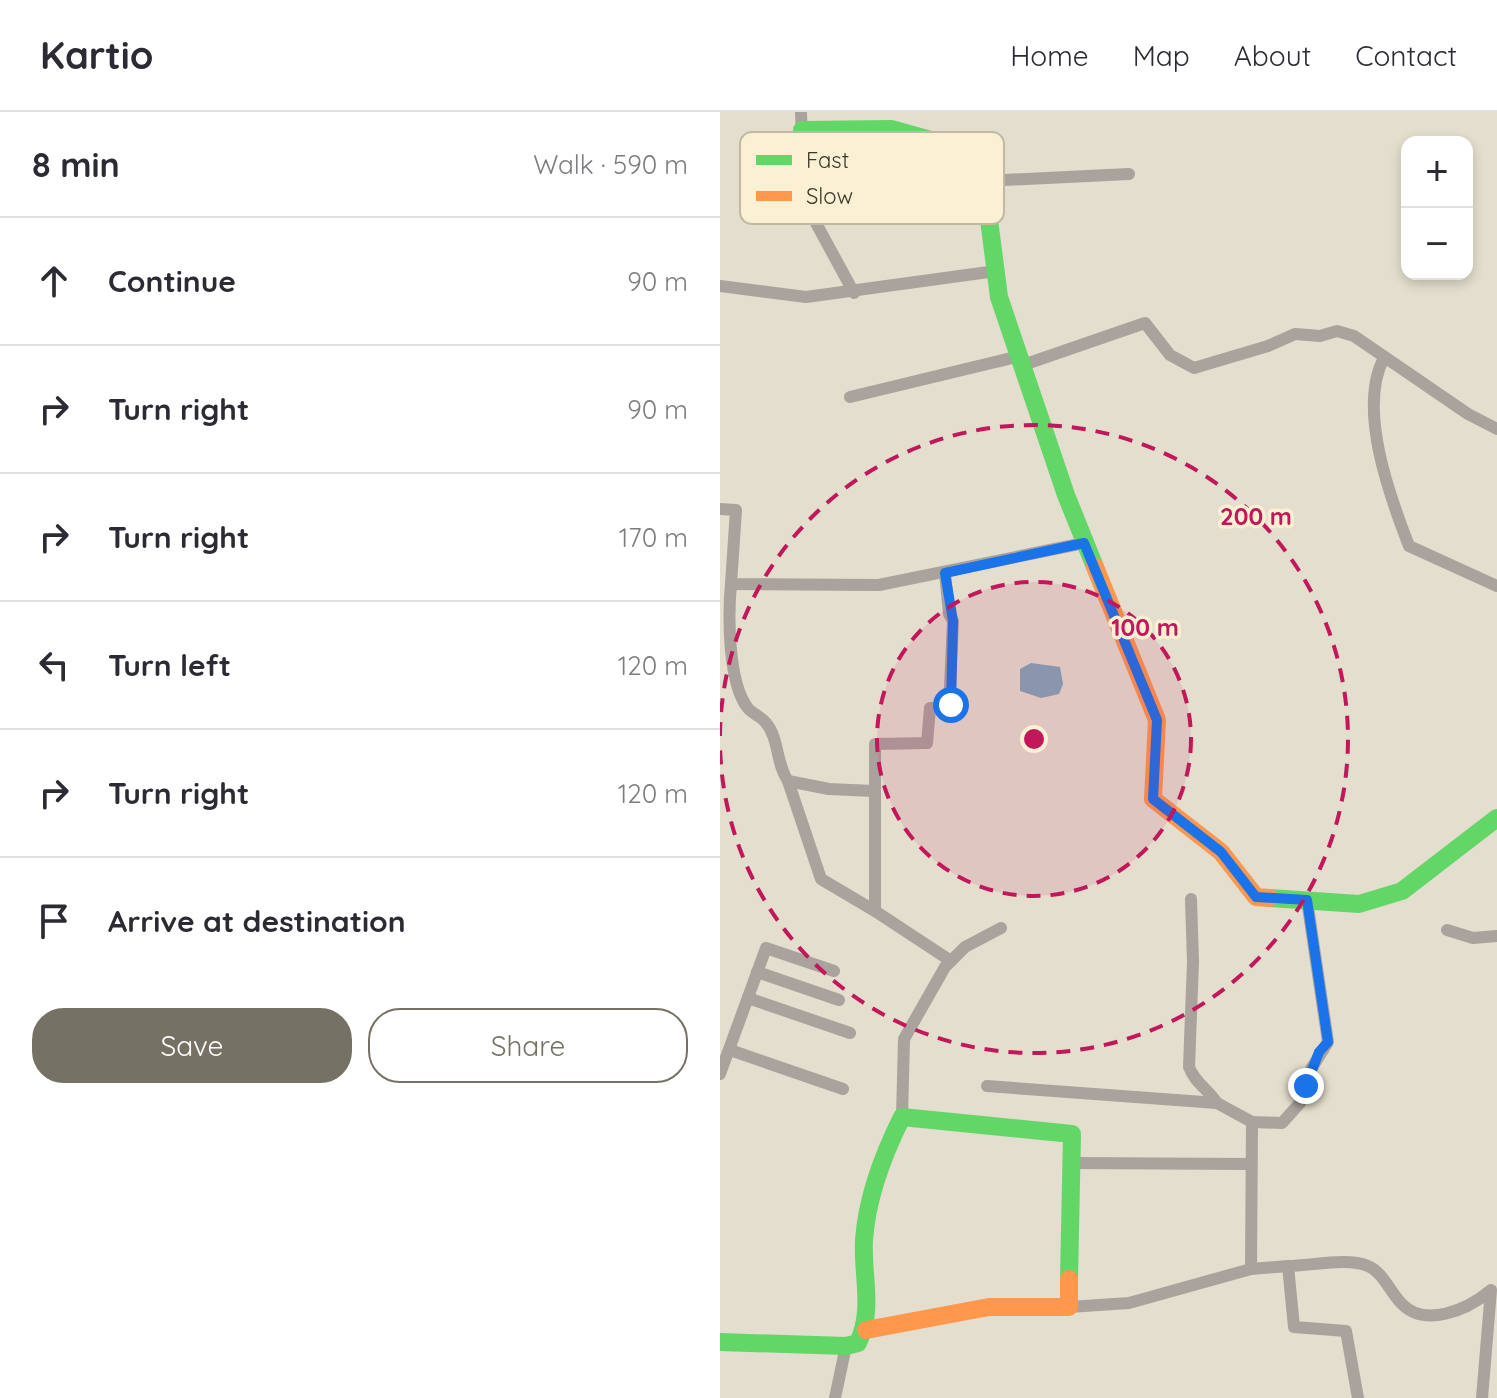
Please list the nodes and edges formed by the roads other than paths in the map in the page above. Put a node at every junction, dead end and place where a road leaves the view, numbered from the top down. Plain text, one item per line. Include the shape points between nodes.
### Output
1 (802, 121) edge
2 (902, 132) edge
3 (1129, 174) dead end
4 (1004, 180) edge
5 (816, 224) edge
6 (990, 224) edge
7 (996, 271) junction
8 (720, 286) edge
9 (854, 293) junction
10 (1384, 358) junction
11 (1021, 360) junction
12 (850, 397) dead end
13 (1497, 429) edge
14 (720, 509) edge
15 (1084, 543) junction
16 (945, 573) junction
17 (731, 584) junction
18 (1497, 586) edge
19 (788, 781) junction
20 (873, 791) junction
21 (1497, 818) edge
22 (1191, 899) dead end
23 (1307, 900) junction
24 (875, 911) junction
25 (1001, 928) dead end
26 (1447, 930) dead end
27 (1497, 936) edge
28 (951, 961) junction
29 (834, 971) dead end
30 (757, 972) junction
31 (748, 998) junction
32 (839, 1000) dead end
33 (850, 1033) dead end
34 (730, 1050) junction
35 (720, 1074) edge
36 (987, 1086) dead end
37 (843, 1089) dead end
38 (1217, 1103) junction
39 (902, 1117) junction
40 (1252, 1122) junction
41 (1070, 1163) junction
42 (1250, 1164) junction
43 (1288, 1266) junction
44 (1251, 1269) junction
45 (1494, 1290) edge
46 (1069, 1307) junction
47 (866, 1330) junction
48 (720, 1342) edge
49 (846, 1346) junction
50 (835, 1398) edge
51 (1358, 1398) edge
52 (1482, 1398) edge

1 - 2 street
3 - 4 street
5 - 9 street
6 - 7 street
7 - 9 street
7 - 11 street via 999,297
8 - 9 street via 806,297
10 - 11 street via 1354,336 1331,330 1320,336 1295,334 1194,368 1170,355 1145,323
10 - 13 street
10 - 18 street via 1376,372 1376,437 1384,479 1409,546
11 - 12 street
11 - 15 street
14 - 17 street via 736,510
15 - 16 street
15 - 23 street via 1157,720 1153,799 1221,852 1256,897
16 - 17 street via 879,585
16 - 20 street via 953,621 951,705 930,708 927,743 876,742
17 - 19 street via 728,613 738,691 748,710 767,723
19 - 20 street
19 - 24 street via 821,879
20 - 24 street
21 - 23 street via 1402,891 1359,904
22 - 38 street via 1189,1067 1194,1080
23 - 40 street via 1328,1042 1311,1069 1300,1103 1282,1123
24 - 28 street
25 - 28 street
26 - 27 street via 1473,938
28 - 39 street via 904,1039
29 - 30 street via 768,948
30 - 31 street
30 - 32 street
31 - 33 street
31 - 34 street
34 - 35 street
34 - 37 street
36 - 38 street
38 - 40 street
39 - 41 street via 1072,1134
39 - 47 street via 870,1191 864,1243
40 - 42 street
41 - 42 street
41 - 46 street
42 - 44 street
43 - 44 street
43 - 45 street via 1372,1267 1402,1305 1434,1315 1450,1315
43 - 51 street via 1294,1327 1346,1331
44 - 46 street via 1129,1303
45 - 52 street
46 - 47 street via 989,1307
47 - 49 street via 858,1343
48 - 49 street
49 - 50 street

